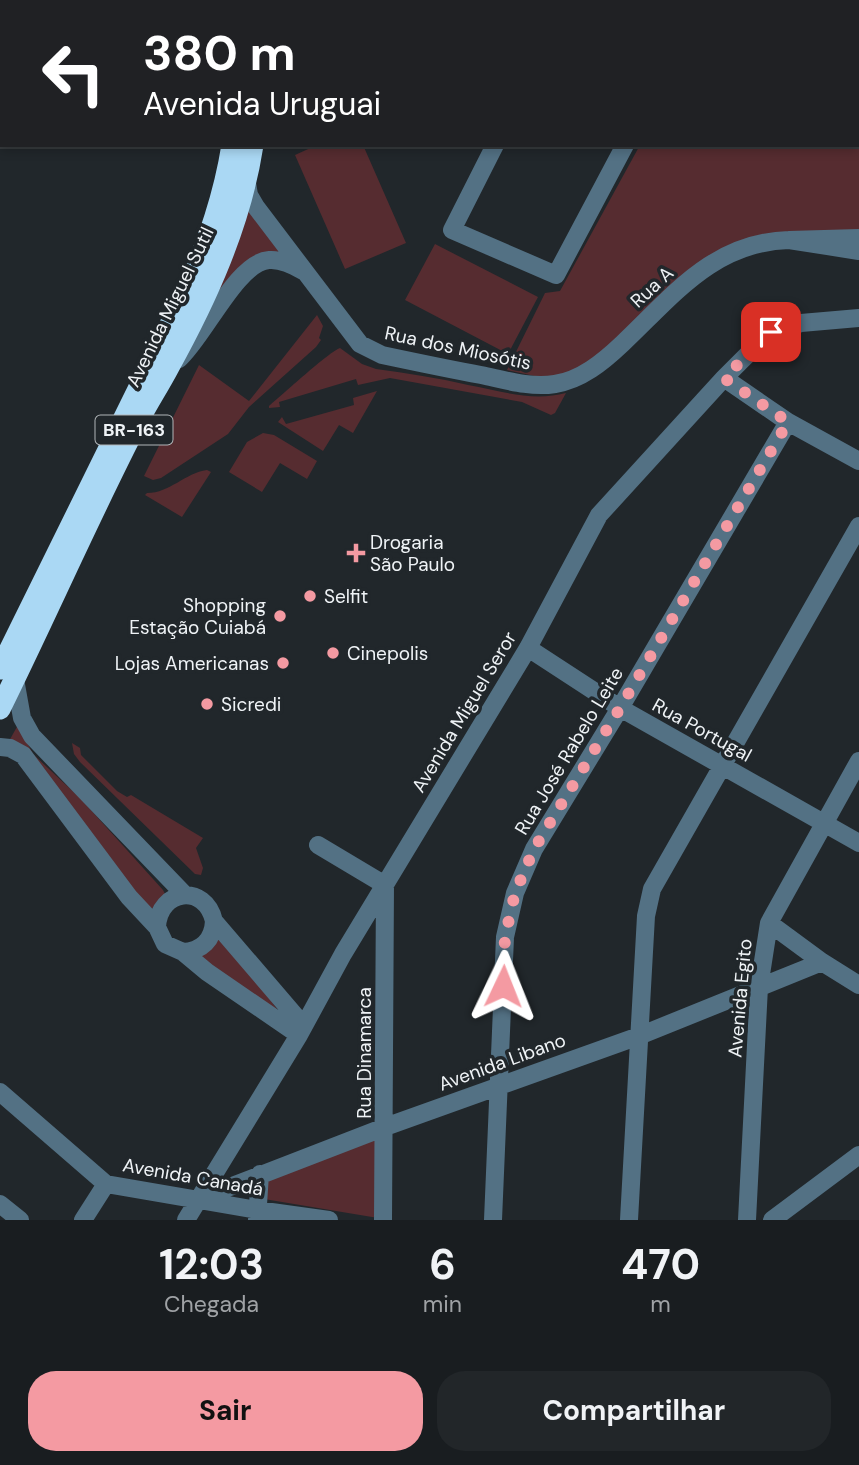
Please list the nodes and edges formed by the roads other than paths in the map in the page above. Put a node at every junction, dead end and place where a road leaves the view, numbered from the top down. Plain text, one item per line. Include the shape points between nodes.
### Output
1 (232, 147) edge
2 (253, 147) edge
3 (494, 147) edge
4 (624, 147) edge
5 (247, 183) junction
6 (859, 238) edge
7 (789, 240) junction
8 (859, 251) edge
9 (308, 274) junction
10 (859, 318) edge
11 (170, 365) junction
12 (724, 378) junction
13 (553, 385) joint
14 (788, 422) junction
15 (859, 461) edge
16 (859, 526) edge
17 (528, 648) junction
18 (7, 674) edge
19 (620, 708) junction
20 (0, 709) edge
21 (0, 747) edge
22 (859, 761) edge
23 (722, 764) junction
24 (823, 824) junction
25 (859, 843) edge
26 (318, 845) dead end
27 (385, 886) junction
28 (185, 895) junction
29 (214, 921) junction
30 (769, 923) junction
31 (157, 927) junction
32 (183, 952) junction
33 (822, 962) junction
34 (859, 985) edge
35 (759, 987) junction
36 (302, 1030) junction
37 (639, 1035) junction
38 (499, 1085) junction
39 (0, 1092) edge
40 (385, 1127) junction
41 (859, 1155) edge
42 (260, 1174) junction
43 (106, 1184) junction
44 (197, 1200) junction
45 (0, 1204) edge
46 (257, 1215) edge
47 (20, 1220) edge
48 (83, 1220) edge
49 (186, 1220) edge
50 (328, 1220) edge
51 (383, 1220) edge
52 (493, 1220) edge
53 (629, 1220) edge
54 (747, 1220) edge
55 (772, 1220) edge

1 - 18 highway, Avenida Miguel Sutil / BR-163 via 211,234 188,288
2 - 5 highway, Avenida Miguel Sutil / BR-163
3 - 4 street via 452,230 556,275
5 - 9 street, Rua dos Miosótis via 256,207
5 - 11 highway, Avenida Miguel Sutil / BR-163 via 218,266
6 - 7 street, Rua A
7 - 8 street, Rua A
7 - 13 street, Rua A via 741,247 718,259 600,363
9 - 11 street via 282,261 259,262 238,280 192,345
9 - 13 street, Rua dos Miosótis via 360,344 370,350 531,385
10 - 12 street, Avenida Miguel Seror via 782,326 762,339
11 - 18 highway, Avenida Miguel Sutil / BR-163
12 - 14 street
12 - 17 street, Avenida Miguel Seror via 599,515
14 - 15 street
14 - 19 street, Rua José Rabelo Leite
16 - 23 street
17 - 19 street, Rua Portugal
17 - 27 street, Avenida Miguel Seror
18 - 20 highway, Avenida Miguel Sutil / BR-163
18 - 28 street via 32,736
19 - 23 street, Rua Portugal
19 - 38 street, Rua José Rabelo Leite via 534,849 515,893 505,937
21 - 31 street via 23,755
22 - 24 street, Avenida Egito
23 - 24 street, Rua Portugal
23 - 37 street via 652,890 646,916
24 - 25 street, Rua Portugal
24 - 30 street, Avenida Egito
26 - 27 street
27 - 36 street, Avenida Miguel Seror
27 - 40 street, Rua Dinamarca
28 - 29 street via 205,903
28 - 31 street via 166,903
29 - 32 street via 206,944
29 - 36 street
30 - 33 street
30 - 35 street, Avenida Egito
31 - 32 street via 165,944
32 - 36 street via 207,972
33 - 34 street
33 - 35 street, Avenida Libano
35 - 37 street, Avenida Libano
35 - 54 street, Avenida Egito
36 - 44 street, Avenida Miguel Seror
37 - 38 street, Avenida Libano
37 - 53 street
38 - 40 street, Avenida Libano
38 - 52 street, Rua José Rabelo Leite
39 - 43 street, Avenida Canadá
40 - 42 street, Avenida Libano
40 - 51 street, Rua Dinamarca
41 - 55 street
42 - 44 street, Avenida Libano
42 - 46 street
43 - 44 street, Avenida Canadá
43 - 48 street
44 - 46 street, Avenida Canadá
44 - 49 street, Avenida Miguel Seror
45 - 47 street
46 - 50 street, Avenida Canadá

